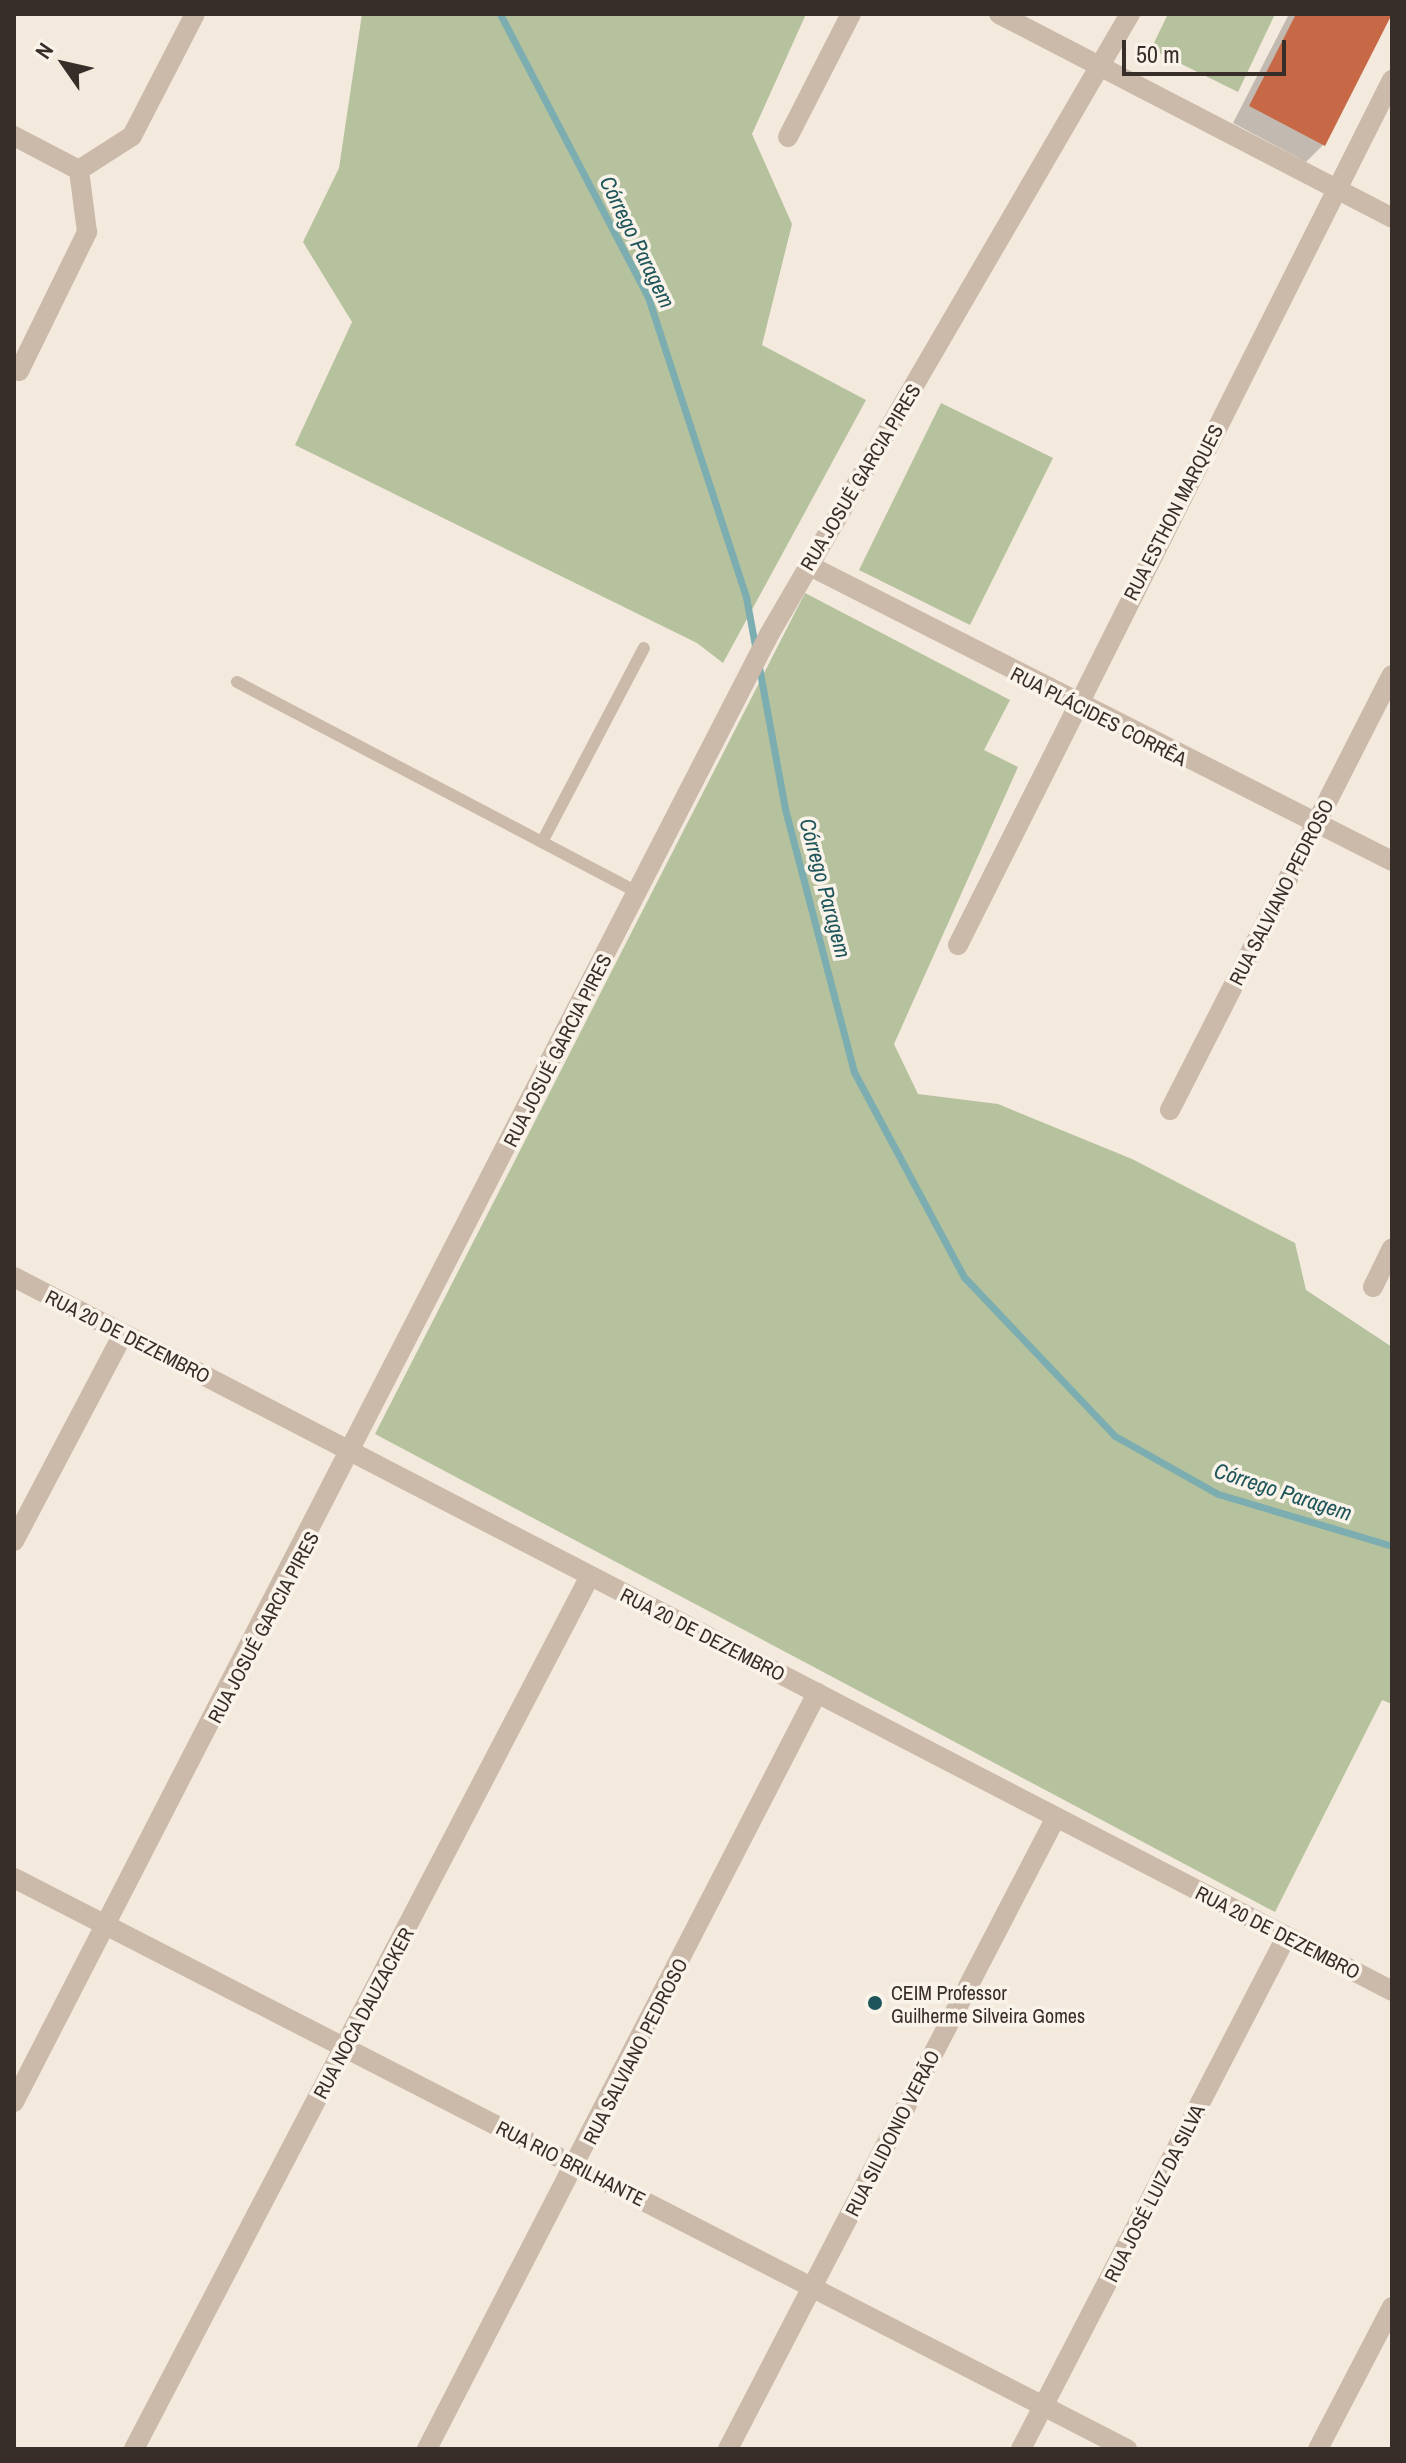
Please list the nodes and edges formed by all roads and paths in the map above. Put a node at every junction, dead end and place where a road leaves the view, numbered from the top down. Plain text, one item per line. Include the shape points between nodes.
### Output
1 (195, 14) edge
2 (851, 14) edge
3 (999, 14) edge
4 (1130, 14) edge
5 (1101, 71) junction
6 (1392, 80) edge
7 (14, 136) edge
8 (788, 137) dead end
9 (79, 170) junction
10 (1334, 191) junction
11 (1392, 218) edge
12 (19, 371) dead end
13 (808, 565) junction
14 (644, 648) dead end
15 (1392, 675) edge
16 (237, 682) dead end
17 (1076, 705) junction
18 (1316, 824) junction
19 (542, 842) junction
20 (1392, 861) edge
21 (637, 892) junction
22 (958, 945) dead end
23 (1170, 1110) dead end
24 (1392, 1248) edge
25 (14, 1277) edge
26 (1373, 1287) dead end
27 (123, 1334) junction
28 (354, 1453) junction
29 (14, 1541) edge
30 (590, 1576) junction
31 (817, 1693) junction
32 (1056, 1817) junction
33 (14, 1878) edge
34 (107, 1925) junction
35 (1286, 1937) junction
36 (1392, 1991) edge
37 (347, 2046) junction
38 (14, 2102) edge
39 (577, 2166) junction
40 (812, 2287) junction
41 (1392, 2307) edge
42 (1042, 2409) junction
43 (134, 2449) edge
44 (427, 2449) edge
45 (728, 2449) edge
46 (1021, 2449) edge
47 (1127, 2449) edge
48 (1318, 2449) edge

1 - 9 street via 132,136
2 - 8 street
3 - 5 street
4 - 5 street, RUA JOSUÉ GARCIA PIRES
5 - 10 street
5 - 13 street, RUA JOSUÉ GARCIA PIRES
6 - 10 street, RUA ESTHON MARQUES
7 - 9 street
9 - 12 street via 87,232
10 - 11 street
10 - 17 street, RUA ESTHON MARQUES
13 - 17 street, RUA PLÁCIDES CORRÊA
13 - 21 street, RUA JOSUÉ GARCIA PIRES
14 - 19 lane
15 - 18 street, RUA SALVIANO PEDROSO
16 - 19 lane
17 - 18 street, RUA PLÁCIDES CORRÊA
17 - 22 street, RUA ESTHON MARQUES
18 - 20 street, RUA PLÁCIDES CORRÊA
18 - 23 street, RUA SALVIANO PEDROSO
19 - 21 lane
21 - 28 street, RUA JOSUÉ GARCIA PIRES
24 - 26 street
25 - 27 street, RUA 20 DE DEZEMBRO
27 - 28 street, RUA 20 DE DEZEMBRO
27 - 29 street
28 - 30 street, RUA 20 DE DEZEMBRO
28 - 34 street, RUA JOSUÉ GARCIA PIRES
30 - 31 street, RUA 20 DE DEZEMBRO
30 - 37 street, RUA NOCA DAUZACKER
31 - 32 street, RUA 20 DE DEZEMBRO
31 - 39 street, RUA SALVIANO PEDROSO
32 - 35 street, RUA 20 DE DEZEMBRO
32 - 40 street, RUA SILIDONIO VERÃO
33 - 34 street, RUA RIO BRILHANTE
34 - 37 street, RUA RIO BRILHANTE
34 - 38 street, RUA JOSUÉ GARCIA PIRES
35 - 36 street, RUA 20 DE DEZEMBRO
35 - 42 street, RUA JOSÉ LUIZ DA SILVA
37 - 39 street, RUA RIO BRILHANTE
37 - 43 street, RUA NOCA DAUZACKER
39 - 40 street, RUA RIO BRILHANTE
39 - 44 street, RUA SALVIANO PEDROSO
40 - 42 street, RUA RIO BRILHANTE
40 - 45 street, RUA SILIDONIO VERÃO
41 - 48 street
42 - 46 street, RUA JOSÉ LUIZ DA SILVA
42 - 47 street, RUA RIO BRILHANTE

